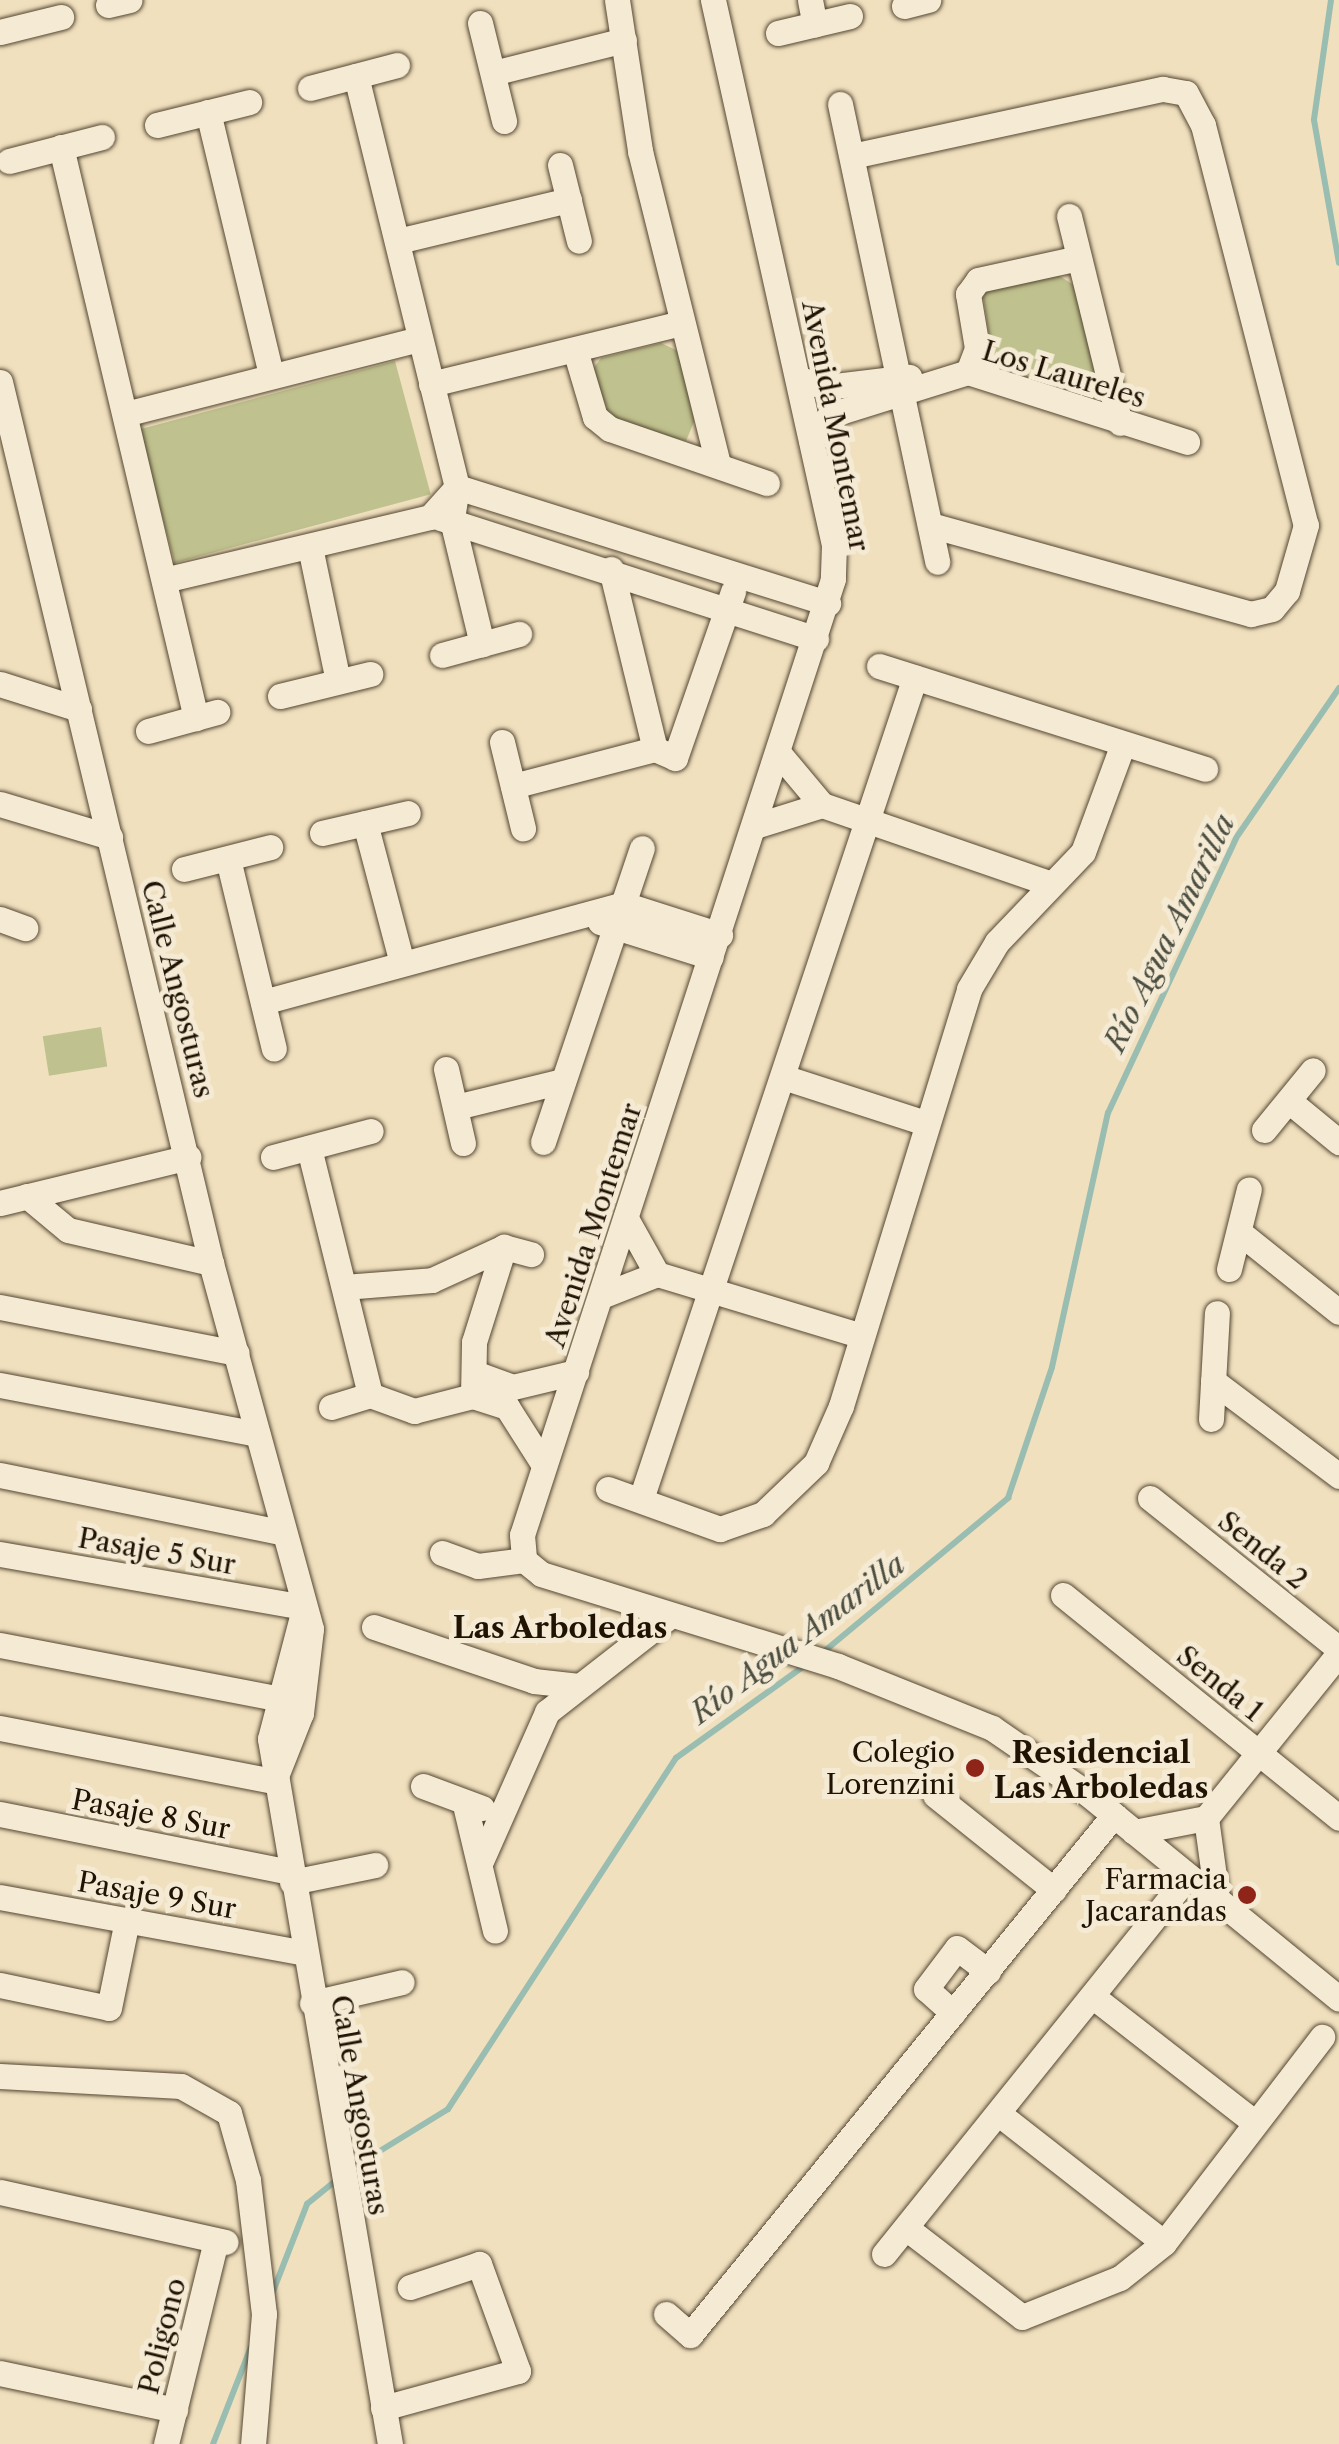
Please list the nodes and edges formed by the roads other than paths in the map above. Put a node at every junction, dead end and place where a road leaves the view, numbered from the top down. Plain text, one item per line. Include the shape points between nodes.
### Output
1 (617, 0) edge
2 (712, 0) edge
3 (27, 12) edge
4 (813, 12) edge
5 (850, 16) dead end
6 (61, 17) dead end
7 (480, 23) dead end
8 (0, 32) edge
9 (778, 33) dead end
10 (624, 40) junction
11 (396, 65) dead end
12 (493, 74) junction
13 (356, 76) junction
14 (310, 88) dead end
15 (249, 102) dead end
16 (840, 104) dead end
17 (208, 112) junction
18 (504, 121) dead end
19 (157, 125) dead end
20 (102, 136) dead end
21 (61, 148) junction
22 (852, 156) junction
23 (10, 160) dead end
24 (560, 164) dead end
25 (569, 200) junction
26 (1068, 216) dead end
27 (398, 241) junction
28 (580, 241) dead end
29 (1079, 258) junction
30 (681, 323) junction
31 (419, 339) junction
32 (575, 350) junction
33 (968, 372) junction
34 (271, 376) junction
35 (799, 379) junction
36 (0, 382) edge
37 (906, 383) junction
38 (431, 384) junction
39 (125, 414) junction
40 (1120, 423) junction
41 (811, 440) junction
42 (1187, 442) dead end
43 (718, 464) junction
44 (767, 483) dead end
45 (457, 487) junction
46 (441, 519) junction
47 (930, 525) junction
48 (310, 548) junction
49 (936, 562) dead end
50 (611, 569) junction
51 (738, 577) junction
52 (164, 580) junction
53 (828, 603) junction
54 (729, 606) junction
55 (519, 634) dead end
56 (816, 639) junction
57 (482, 644) junction
58 (442, 655) dead end
59 (879, 666) dead end
60 (370, 674) dead end
61 (916, 677) junction
62 (338, 681) junction
63 (0, 684) edge
64 (280, 696) dead end
65 (78, 709) junction
66 (148, 731) dead end
67 (502, 742) dead end
68 (1123, 744) junction
69 (781, 756) junction
70 (666, 762) junction
71 (1205, 769) dead end
72 (513, 786) junction
73 (0, 804) edge
74 (822, 805) junction
75 (408, 813) dead end
76 (868, 818) junction
77 (365, 823) junction
78 (758, 825) junction
79 (523, 828) dead end
80 (322, 833) dead end
81 (110, 838) junction
82 (270, 848) dead end
83 (642, 848) dead end
84 (228, 858) junction
85 (184, 869) dead end
86 (1051, 884) junction
87 (610, 916) junction
88 (0, 919) edge
89 (25, 928) dead end
90 (715, 946) junction
91 (402, 963) junction
92 (264, 1002) junction
93 (274, 1049) dead end
94 (446, 1069) dead end
95 (1313, 1070) dead end
96 (783, 1077) junction
97 (562, 1081) junction
98 (1290, 1101) junction
99 (456, 1108) junction
100 (925, 1123) junction
101 (1264, 1130) dead end
102 (371, 1132) dead end
103 (463, 1142) dead end
104 (544, 1142) dead end
105 (1339, 1142) edge
106 (309, 1148) junction
107 (188, 1156) junction
108 (273, 1157) dead end
109 (1250, 1189) dead end
110 (28, 1196) junction
111 (0, 1203) edge
112 (628, 1222) junction
113 (1239, 1232) junction
114 (504, 1247) junction
115 (531, 1254) dead end
116 (211, 1263) junction
117 (1229, 1268) dead end
118 (657, 1274) junction
119 (344, 1287) junction
120 (713, 1289) junction
121 (601, 1296) junction
122 (0, 1307) edge
123 (1217, 1312) dead end
124 (1339, 1312) edge
125 (859, 1336) junction
126 (237, 1353) junction
127 (576, 1372) junction
128 (1213, 1381) junction
129 (536, 1382) junction
130 (0, 1386) edge
131 (476, 1386) junction
132 (370, 1396) junction
133 (331, 1407) dead end
134 (1212, 1419) dead end
135 (520, 1424) junction
136 (257, 1434) junction
137 (544, 1465) junction
138 (0, 1475) edge
139 (1339, 1476) edge
140 (608, 1489) dead end
141 (1150, 1498) dead end
142 (641, 1499) junction
143 (281, 1532) junction
144 (0, 1554) edge
145 (442, 1554) dead end
146 (524, 1560) junction
147 (1063, 1595) dead end
148 (304, 1607) junction
149 (670, 1616) junction
150 (374, 1627) dead end
151 (0, 1645) edge
152 (1339, 1651) edge
153 (534, 1681) junction
154 (579, 1686) junction
155 (281, 1699) junction
156 (547, 1712) junction
157 (0, 1728) edge
158 (1258, 1752) junction
159 (276, 1779) junction
160 (423, 1786) dead end
161 (935, 1794) dead end
162 (508, 1803) junction
163 (466, 1809) junction
164 (0, 1814) edge
165 (1114, 1815) junction
166 (1206, 1818) junction
167 (1339, 1818) edge
168 (1134, 1832) junction
169 (481, 1861) junction
170 (375, 1865) dead end
171 (1188, 1876) junction
172 (291, 1877) junction
173 (1054, 1890) junction
174 (0, 1897) edge
175 (1217, 1898) junction
176 (126, 1920) junction
177 (495, 1931) dead end
178 (304, 1953) junction
179 (988, 1971) junction
180 (402, 1982) dead end
181 (0, 1986) edge
182 (1096, 1999) junction
183 (1339, 2000) edge
184 (312, 2003) junction
185 (953, 2013) junction
186 (1322, 2036) dead end
187 (0, 2076) edge
188 (1003, 2118) junction
189 (1254, 2122) junction
190 (0, 2192) edge
191 (910, 2231) junction
192 (1164, 2244) junction
193 (884, 2254) dead end
194 (410, 2287) dead end
195 (666, 2314) dead end
196 (0, 2373) edge
197 (383, 2408) junction
198 (175, 2410) junction
199 (166, 2444) edge
200 (252, 2444) edge
201 (390, 2444) edge

1 - 10 street
2 - 35 street, Avenida Montemar
3 - 6 street
3 - 8 street
4 - 5 street
4 - 9 street
7 - 12 street
10 - 12 street
10 - 30 street
11 - 13 street
12 - 18 street
13 - 14 street
13 - 27 street
15 - 17 street
16 - 22 street
17 - 19 street
17 - 34 street
20 - 21 street
21 - 23 street
21 - 39 street
22 - 37 street
22 - 47 street via 1164,89 1186,93 1203,125 1306,525 1287,591 1272,609 1251,614
24 - 25 street
25 - 27 street
25 - 28 street
26 - 29 street
27 - 31 street
29 - 33 street via 978,280 968,294 977,348
29 - 40 street
30 - 32 street
30 - 43 street
31 - 34 street
31 - 38 street
32 - 38 street
32 - 43 street via 595,417
33 - 37 street, Los Laureles
33 - 40 street, Los Laureles
34 - 39 street
35 - 37 street via 827,388
35 - 41 street, Avenida Montemar
36 - 65 street, Calle Angosturas
37 - 41 street via 830,414
37 - 47 street
38 - 45 street
39 - 52 street
40 - 42 street, Los Laureles
41 - 53 street, Avenida Montemar via 834,544
43 - 44 street
45 - 46 street
45 - 51 street
46 - 48 street
46 - 50 street
46 - 57 street
47 - 49 street
48 - 52 street
48 - 62 street
50 - 54 street
50 - 70 street
51 - 53 street
51 - 54 street
52 - 66 street via 207,715
53 - 56 street, Avenida Montemar
54 - 56 street
54 - 70 street
55 - 57 street
56 - 69 street, Avenida Montemar
57 - 58 street
59 - 61 street
60 - 62 street
61 - 68 street
61 - 76 street
62 - 64 street
63 - 65 street
65 - 81 street, Calle Angosturas
67 - 72 street
68 - 71 street
68 - 86 street via 1083,852
69 - 74 street
69 - 78 street, Avenida Montemar
70 - 72 street
72 - 79 street
73 - 81 street
74 - 76 street
74 - 78 street
75 - 77 street
76 - 86 street
76 - 96 street
77 - 80 street
77 - 91 street
78 - 90 street, Avenida Montemar
81 - 107 street, Calle Angosturas
82 - 84 street
83 - 87 street
84 - 85 street
84 - 92 street
86 - 100 street via 981,963
87 - 90 street
87 - 91 street
87 - 97 street
88 - 89 street
90 - 112 street, Avenida Montemar
91 - 92 street
92 - 93 street
94 - 99 street
95 - 98 street
96 - 100 street
96 - 120 street
97 - 99 street
97 - 104 street
98 - 101 street
98 - 105 street
99 - 103 street
100 - 125 street
102 - 106 street
106 - 108 street
106 - 119 street
107 - 110 street
107 - 116 street, Calle Angosturas
109 - 113 street
110 - 111 street
110 - 116 street via 68,1230
112 - 118 street
112 - 121 street, Avenida Montemar
113 - 117 street
113 - 124 street
114 - 115 street
114 - 119 street via 432,1280
114 - 131 street via 474,1342
116 - 126 street, Calle Angosturas
118 - 120 street
118 - 121 street
119 - 132 street
120 - 125 street
120 - 142 street
121 - 127 street, Avenida Montemar
122 - 126 street
123 - 128 street
125 - 142 street via 828,1443 763,1514 720,1529
126 - 136 street, Calle Angosturas
127 - 129 street
127 - 137 street, Avenida Montemar
128 - 134 street
128 - 139 street
129 - 131 street
129 - 135 street
130 - 136 street
131 - 132 street via 414,1412
131 - 135 street
132 - 133 street
135 - 137 street
136 - 143 street, Calle Angosturas
137 - 146 street, Avenida Montemar via 522,1536
138 - 143 street
140 - 142 street
141 - 152 street, Senda 2
143 - 148 street, Calle Angosturas
144 - 148 street, Pasaje 5 Sur
145 - 146 street via 478,1566
146 - 149 street
147 - 158 street, Senda 1
148 - 155 street, Calle Angosturas
148 - 159 street, Calle Angosturas via 314,1646
149 - 154 street
149 - 165 street via 838,1666 992,1728
150 - 153 street
151 - 155 street
152 - 158 street
153 - 154 street
153 - 156 street
154 - 156 street
155 - 159 street, Calle Angosturas via 270,1739
156 - 162 street
157 - 159 street
158 - 166 street
158 - 167 street, Senda 1
159 - 172 street, Calle Angosturas
160 - 163 street
161 - 173 street
162 - 163 street
162 - 169 street
163 - 169 street
164 - 172 street, Pasaje 8 Sur
165 - 168 street
165 - 173 street
166 - 168 street
166 - 175 street
168 - 171 street
169 - 177 street
170 - 172 street
171 - 175 street
171 - 182 street
172 - 178 street, Calle Angosturas
173 - 179 street
174 - 176 street, Pasaje 9 Sur
175 - 183 street
176 - 178 street, Pasaje 9 Sur
176 - 181 street via 109,2008
178 - 184 street, Calle Angosturas
179 - 185 street
179 - 185 street via 958,1948 926,1989
180 - 184 street
182 - 188 street
182 - 189 street
184 - 197 street, Calle Angosturas
185 - 195 street via 690,2336
186 - 189 street
187 - 200 street via 181,2086 229,2113 248,2180 264,2314
188 - 191 street
188 - 192 street
189 - 192 street
190 - 198 street, Poligono via 221,2242
191 - 192 street via 1022,2317 1120,2278
191 - 193 street
194 - 197 street via 479,2264 518,2371
196 - 198 street
197 - 201 street, Calle Angosturas
198 - 199 street, Poligono

